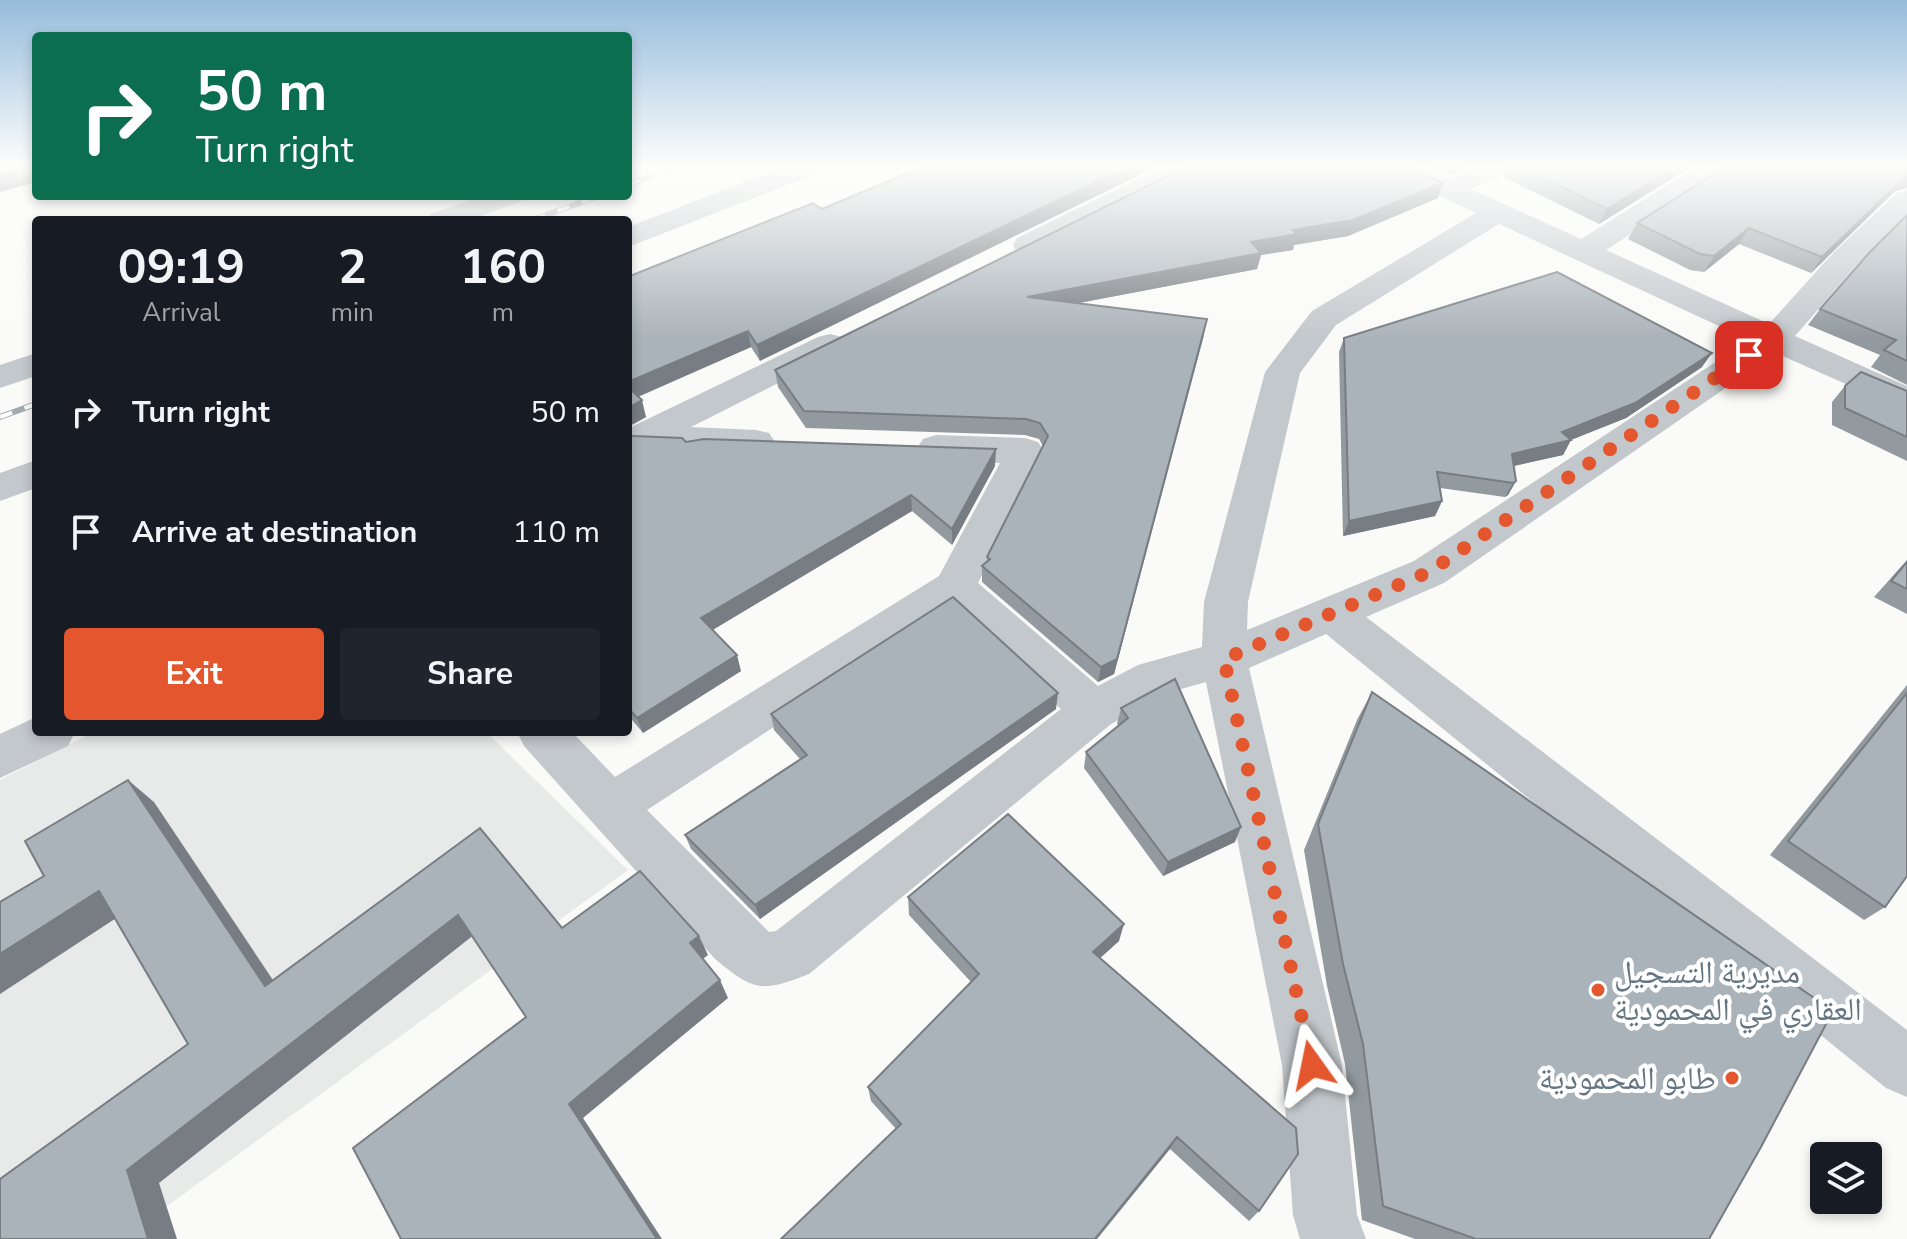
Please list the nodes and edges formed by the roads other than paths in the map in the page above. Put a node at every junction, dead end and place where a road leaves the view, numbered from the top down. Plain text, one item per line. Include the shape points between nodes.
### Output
1 (664, 224) edge
2 (1071, 224) edge
3 (1479, 224) edge
4 (1524, 224) edge
5 (1626, 224) edge
6 (1881, 224) edge
7 (632, 236) edge
8 (1583, 251) junction
9 (1005, 257) edge
10 (850, 334) edge
11 (1774, 339) junction
12 (1907, 400) edge
13 (634, 441) edge
14 (794, 444) edge
15 (902, 447) edge
16 (32, 475) edge
17 (0, 488) edge
18 (955, 587) junction
19 (1330, 613) junction
20 (1224, 659) junction
21 (1094, 710) junction
22 (43, 736) edge
23 (545, 736) edge
24 (0, 757) edge
25 (611, 806) junction
26 (1907, 1067) edge
27 (1333, 1239) edge

1 - 7 street
2 - 9 street
3 - 20 street via 1324,318 1283,372 1226,602
4 - 8 street
5 - 8 street
6 - 11 street
8 - 11 street
10 - 13 street
11 - 12 street
11 - 19 street via 1429,572
13 - 14 street
15 - 18 street via 1025,451
16 - 17 street
18 - 21 street
18 - 25 street
19 - 20 street
19 - 26 street
20 - 21 street via 1154,678
20 - 27 street via 1312,1065 1325,1215
21 - 25 street via 789,955 761,961 735,940
22 - 24 street
23 - 25 street

